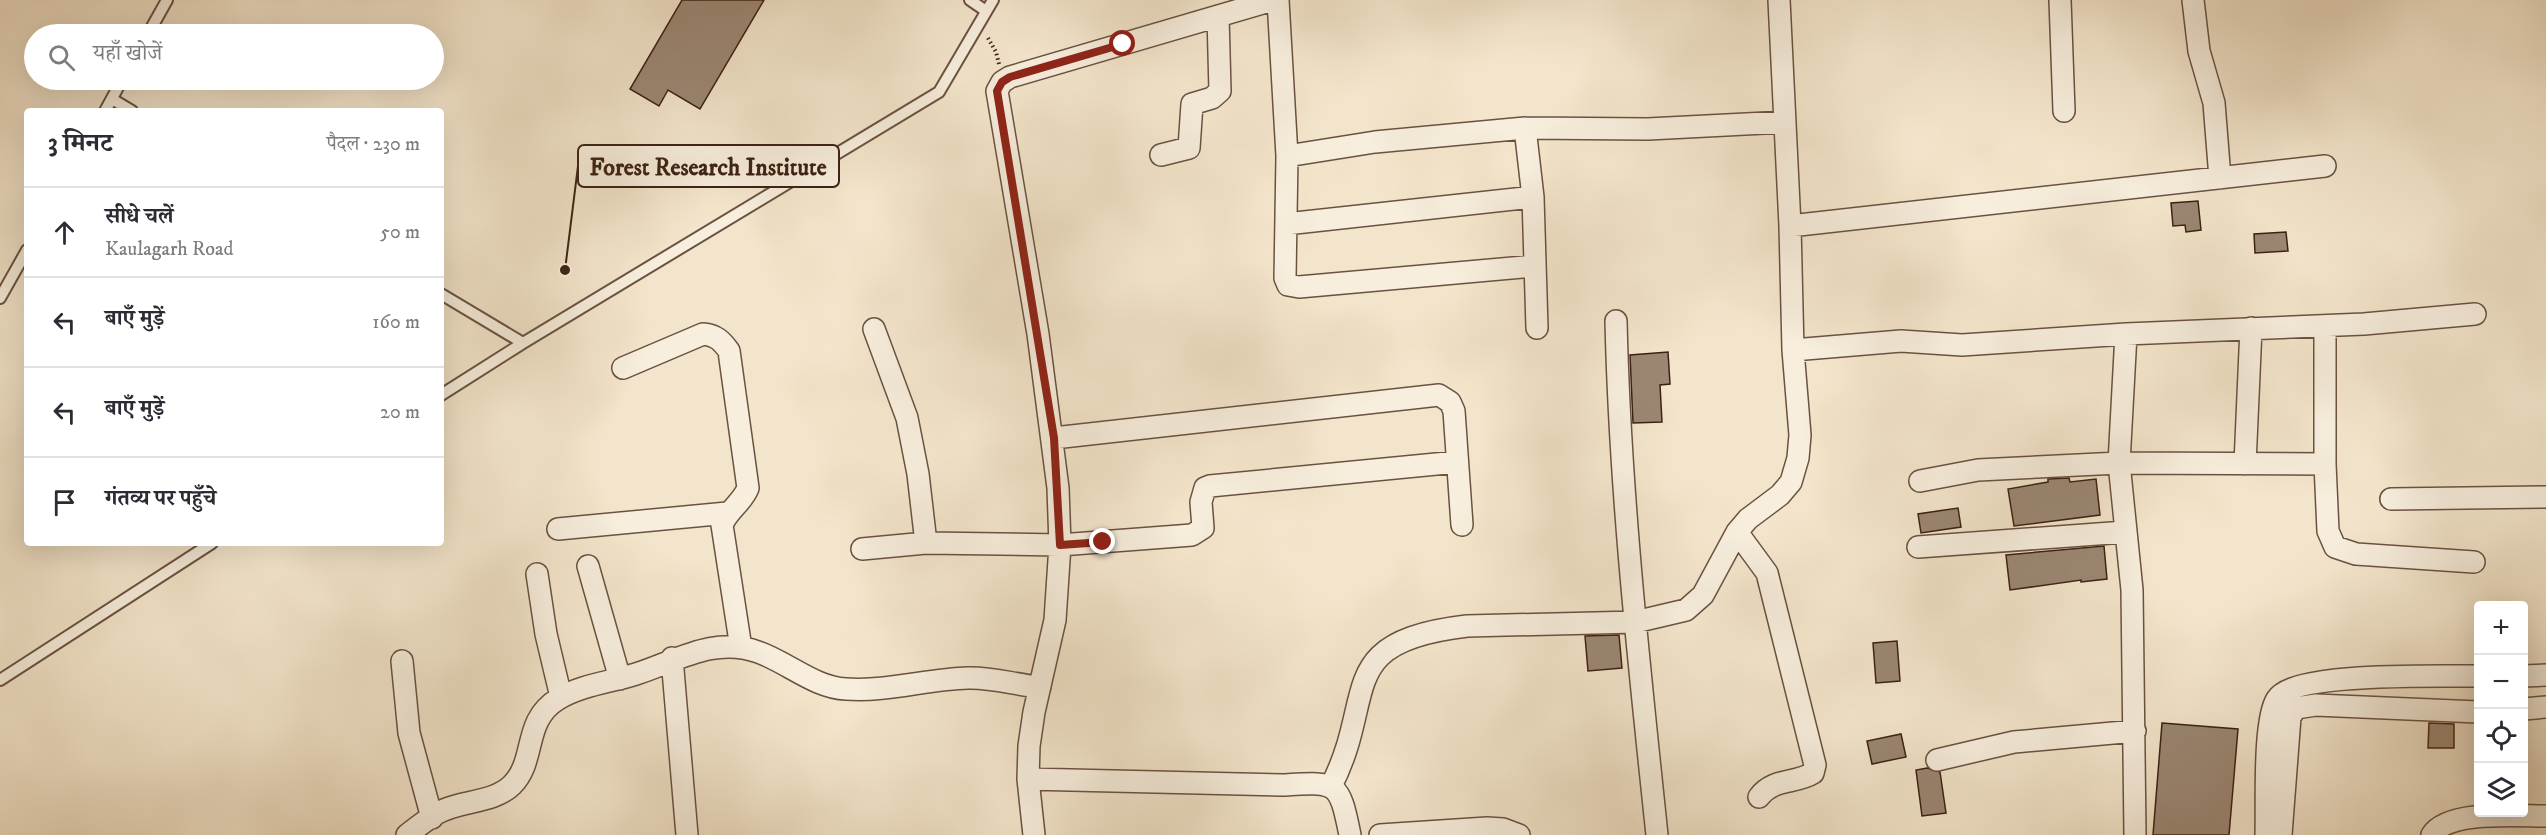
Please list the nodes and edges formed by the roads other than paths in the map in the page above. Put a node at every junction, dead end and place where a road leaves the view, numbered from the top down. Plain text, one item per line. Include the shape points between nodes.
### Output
1 (167, 0) edge
2 (970, 0) edge
3 (993, 0) edge
4 (1276, 0) edge
5 (1779, 0) edge
6 (2060, 0) edge
7 (2193, 0) edge
8 (986, 12) junction
9 (1218, 16) junction
10 (154, 24) edge
11 (116, 90) edge
12 (111, 99) junction
13 (106, 108) edge
14 (127, 108) edge
15 (2064, 111) dead end
16 (1784, 122) junction
17 (1526, 128) junction
18 (1161, 155) dead end
19 (1287, 156) junction
20 (2325, 166) dead end
21 (2220, 178) junction
22 (1533, 197) junction
23 (1286, 224) junction
24 (1790, 226) junction
25 (24, 255) edge
26 (1534, 266) junction
27 (444, 296) edge
28 (0, 298) edge
29 (2475, 314) dead end
30 (1616, 321) dead end
31 (2325, 326) junction
32 (1537, 328) dead end
33 (2252, 328) junction
34 (874, 329) dead end
35 (2126, 334) junction
36 (523, 343) junction
37 (1793, 350) junction
38 (623, 368) dead end
39 (444, 393) edge
40 (1054, 438) junction
41 (1457, 462) junction
42 (2119, 464) junction
43 (2245, 464) junction
44 (2325, 464) junction
45 (1920, 481) dead end
46 (2546, 497) edge
47 (2391, 499) dead end
48 (727, 513) junction
49 (1462, 525) dead end
50 (558, 529) dead end
51 (1737, 532) junction
52 (2126, 532) junction
53 (926, 543) junction
54 (1060, 545) junction
55 (207, 546) edge
56 (1917, 547) dead end
57 (862, 549) dead end
58 (2474, 562) dead end
59 (588, 566) dead end
60 (537, 574) dead end
61 (1635, 622) junction
62 (741, 648) junction
63 (672, 658) junction
64 (402, 662) dead end
65 (2546, 675) edge
66 (2474, 676) edge
67 (2528, 676) edge
68 (620, 679) junction
69 (0, 680) edge
70 (1040, 687) junction
71 (561, 698) junction
72 (2546, 707) edge
73 (2528, 709) edge
74 (2474, 712) edge
75 (2135, 731) junction
76 (1937, 760) dead end
77 (1028, 779) junction
78 (1331, 786) junction
79 (1759, 797) dead end
80 (2546, 816) edge
81 (432, 818) junction
82 (406, 835) edge
83 (687, 835) edge
84 (1034, 835) edge
85 (1350, 835) edge
86 (1380, 835) edge
87 (1519, 835) edge
88 (1657, 835) edge
89 (2135, 835) edge
90 (2266, 835) edge
91 (2281, 835) edge
92 (2432, 835) edge

1 - 10 lane
2 - 8 lane
3 - 8 lane
4 - 9 street
4 - 19 street
5 - 16 street
6 - 15 street
7 - 21 street via 2199,51 2214,103
8 - 36 lane via 939,92
9 - 18 street via 1220,91 1192,104 1189,148
9 - 40 street via 1010,77 997,91
11 - 12 lane
12 - 13 lane
12 - 14 lane
16 - 17 street via 1648,129
16 - 24 street
17 - 19 street via 1375,142
17 - 22 street
19 - 23 street
20 - 21 street
21 - 24 street
22 - 23 street
22 - 26 street
23 - 26 street via 1285,278 1293,286
24 - 37 street
25 - 28 lane
26 - 32 street
27 - 36 lane
29 - 31 street
30 - 61 street via 1618,418
31 - 33 street
31 - 44 street
33 - 35 street
33 - 43 street
34 - 53 street via 907,418
35 - 37 street via 1962,345 1901,341
35 - 42 street
36 - 39 lane
37 - 51 street via 1800,435 1791,482
38 - 48 street via 703,334 720,340 729,351 748,488
40 - 41 street via 1430,395 1445,399 1454,411
40 - 54 street
41 - 49 street
41 - 54 street via 1210,486 1202,494 1203,528 1199,532
42 - 43 street
42 - 45 street via 1978,470
42 - 52 street
43 - 44 street
44 - 58 street via 2328,531 2335,547 2356,554
46 - 47 street
48 - 50 street
48 - 62 street via 722,525
51 - 61 street via 1696,603 1686,610
51 - 79 street via 1767,573 1815,765 1813,773 1772,785
52 - 56 street
52 - 75 street via 2132,590
53 - 54 street
53 - 57 street
54 - 70 street via 1055,620
55 - 69 lane
59 - 68 street
60 - 71 street
61 - 78 street via 1467,626 1440,629 1398,642 1373,662 1364,675 1348,747
61 - 88 street
62 - 63 street via 711,648
62 - 70 street via 842,689 890,689 968,678
63 - 68 street
63 - 83 street
64 - 81 street via 409,733
65 - 67 street
66 - 90 street via 2336,679 2300,685 2278,697 2272,710
68 - 71 street
70 - 77 street via 1029,746
71 - 81 street via 540,714 522,770 512,785
72 - 73 street
74 - 91 street via 2316,705 2296,708 2290,717
75 - 76 street via 2014,742
75 - 89 street
77 - 78 street
77 - 84 street
78 - 85 street via 1344,804
80 - 92 street via 2464,818 2445,822
81 - 82 street
86 - 87 street via 1487,828

